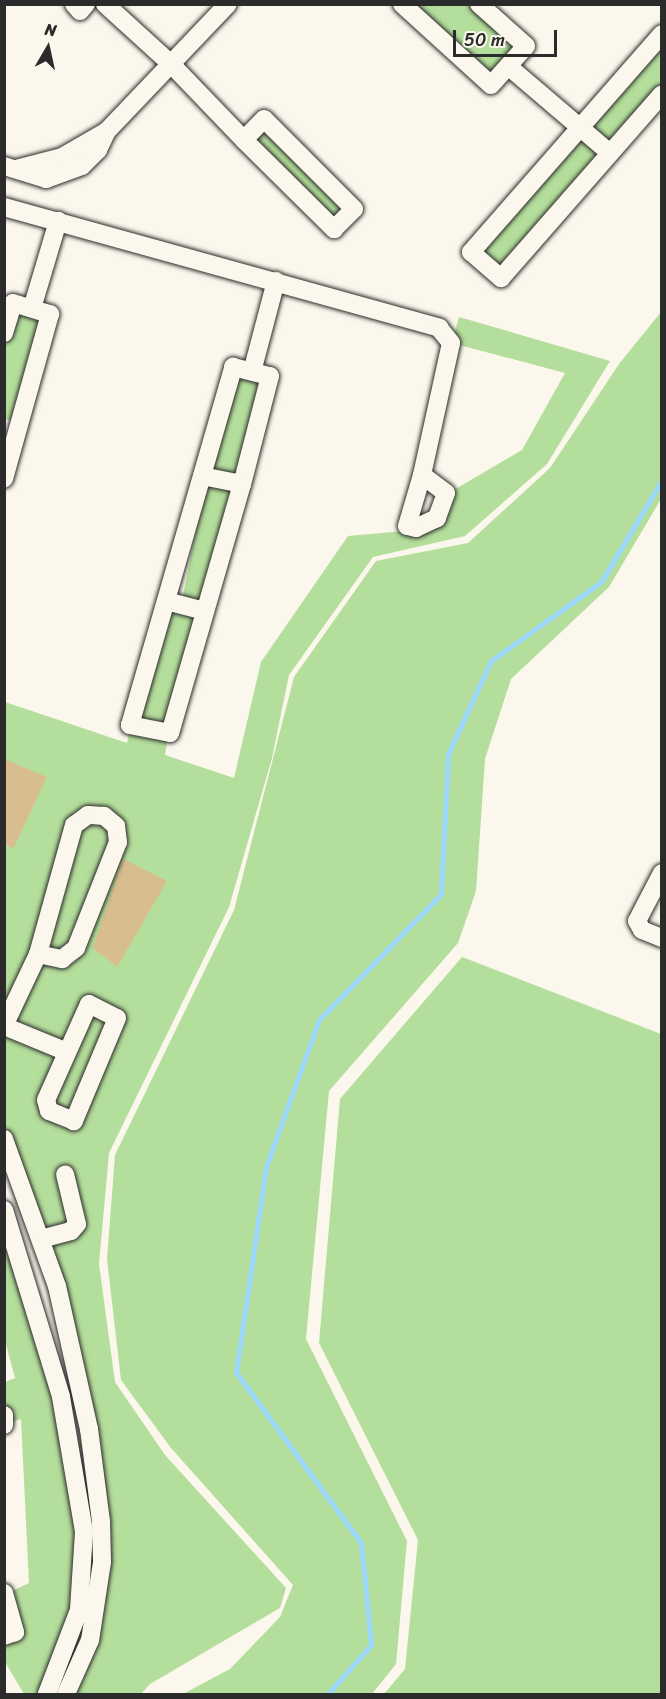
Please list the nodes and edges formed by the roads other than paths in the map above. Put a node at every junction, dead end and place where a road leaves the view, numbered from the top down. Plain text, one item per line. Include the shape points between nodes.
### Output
1 (74, 4) edge
2 (86, 4) edge
3 (105, 4) edge
4 (228, 4) edge
5 (402, 4) edge
6 (479, 4) edge
7 (662, 34) edge
8 (172, 64) junction
9 (508, 66) junction
10 (662, 94) edge
11 (580, 127) junction
12 (244, 140) junction
13 (610, 153) junction
14 (10, 168) edge
15 (4, 207) edge
16 (58, 221) junction
17 (276, 281) junction
18 (33, 305) junction
19 (4, 333) edge
20 (253, 368) junction
21 (12, 425) edge
22 (422, 475) dead end
23 (202, 476) junction
24 (4, 479) edge
25 (242, 484) junction
26 (166, 601) junction
27 (205, 611) junction
28 (662, 873) edge
29 (662, 939) edge
30 (38, 954) junction
31 (4, 1035) edge
32 (65, 1056) junction
33 (4, 1139) edge
34 (73, 1181) dead end
35 (4, 1210) edge
36 (41, 1239) junction
37 (4, 1414) edge
38 (4, 1425) edge
39 (83, 1458) junction
40 (4, 1593) edge
41 (4, 1636) edge
42 (48, 1695) edge
43 (66, 1695) edge

1 - 2 street via 80,10
3 - 8 street
4 - 8 street
5 - 9 street via 491,85
6 - 9 street via 526,46
7 - 11 street
8 - 12 street
8 - 14 street via 106,131 62,157
9 - 11 street
10 - 13 street
11 - 13 street
11 - 13 street via 471,252 501,278
12 - 12 street via 334,229 354,209 264,119
15 - 16 street
16 - 17 street
16 - 18 street
17 - 20 street
17 - 22 street via 447,334 451,343
18 - 19 street via 13,303
18 - 21 street via 50,314
20 - 23 street via 233,367
20 - 25 street via 270,376
21 - 24 street
23 - 25 street
23 - 26 street
25 - 27 street
26 - 27 street
26 - 27 street via 130,725 170,733
28 - 29 street via 637,921 642,930
30 - 30 street via 71,832 80,819 100,814 116,826 118,842 76,948 62,959
30 - 32 street via 4,1026
31 - 32 street
32 - 32 street via 46,1106 74,1121 115,1029 114,1014 86,1005
33 - 36 street
34 - 36 street via 76,1224 71,1231
35 - 39 street
36 - 39 street via 75,1357
37 - 38 street
39 - 42 street via 83,1581 66,1654
39 - 43 street via 102,1562 90,1640
40 - 41 street via 15,1632

